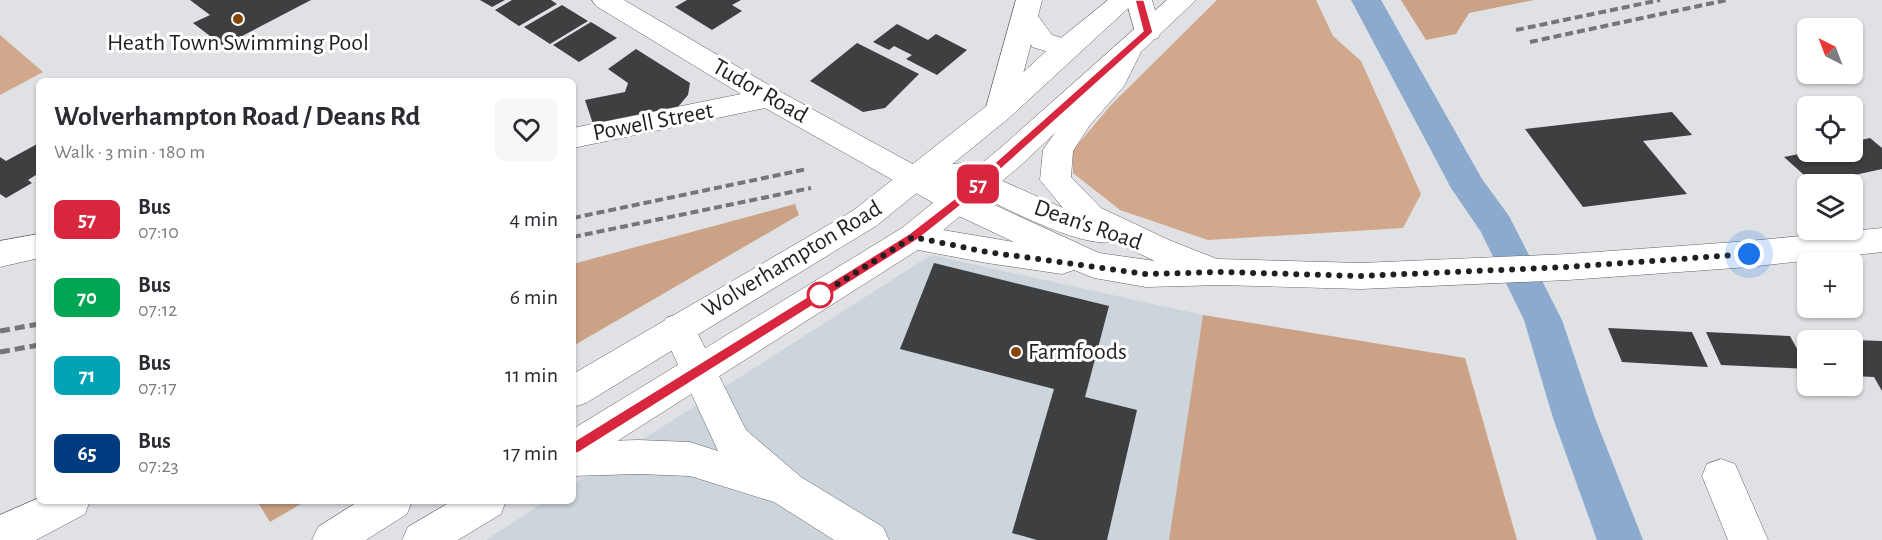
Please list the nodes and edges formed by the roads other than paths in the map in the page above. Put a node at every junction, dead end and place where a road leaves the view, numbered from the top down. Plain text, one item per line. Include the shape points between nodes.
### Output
1 (605, 0) edge
2 (1124, 0) edge
3 (1139, 0) edge
4 (1183, 0) edge
5 (1026, 8) edge
6 (1148, 32) junction
7 (1066, 48) junction
8 (1126, 54) junction
9 (769, 98) junction
10 (999, 111) junction
11 (576, 137) edge
12 (916, 179) junction
13 (969, 192) junction
14 (913, 237) junction
15 (1882, 240) edge
16 (36, 247) edge
17 (1158, 249) junction
18 (0, 254) edge
19 (1094, 265) junction
20 (1222, 272) junction
21 (678, 328) junction
22 (698, 371) junction
23 (576, 390) edge
24 (576, 447) edge
25 (576, 459) edge
26 (1721, 476) dead end
27 (787, 489) junction
28 (65, 504) edge
29 (388, 504) edge
30 (482, 504) edge
31 (0, 534) edge
32 (332, 540) edge
33 (422, 540) edge
34 (869, 540) edge
35 (1748, 540) edge

1 - 9 street, Tudor Road
2 - 7 street, Wolverhampton Road
3 - 6 street
4 - 6 street
5 - 7 street via 1042,40
5 - 10 street
6 - 8 street
7 - 10 street, Wolverhampton Road
8 - 13 street, Wolverhampton Road
8 - 17 street, Dean's Road via 1114,79 1058,150 1055,180 1090,216
9 - 11 street, Powell Street
9 - 12 street, Tudor Road
10 - 12 street, Wolverhampton Road
12 - 13 street, Dean's Road via 962,174
12 - 21 street, Wolverhampton Road via 865,218
13 - 14 street, Wolverhampton Road
13 - 17 street, Dean's Road
13 - 19 street
14 - 19 street, Dean's Road via 987,252
14 - 22 street, Wolverhampton Road
15 - 20 street via 1560,267 1361,276
16 - 18 street
17 - 20 street, Dean's Road
19 - 20 street via 1146,274
21 - 22 street
21 - 23 street, Wolverhampton Road
22 - 24 street, Wolverhampton Road
22 - 27 street via 733,442
25 - 27 street via 690,459
26 - 35 street
27 - 34 street
28 - 31 street via 16,530
29 - 32 street
30 - 33 street

